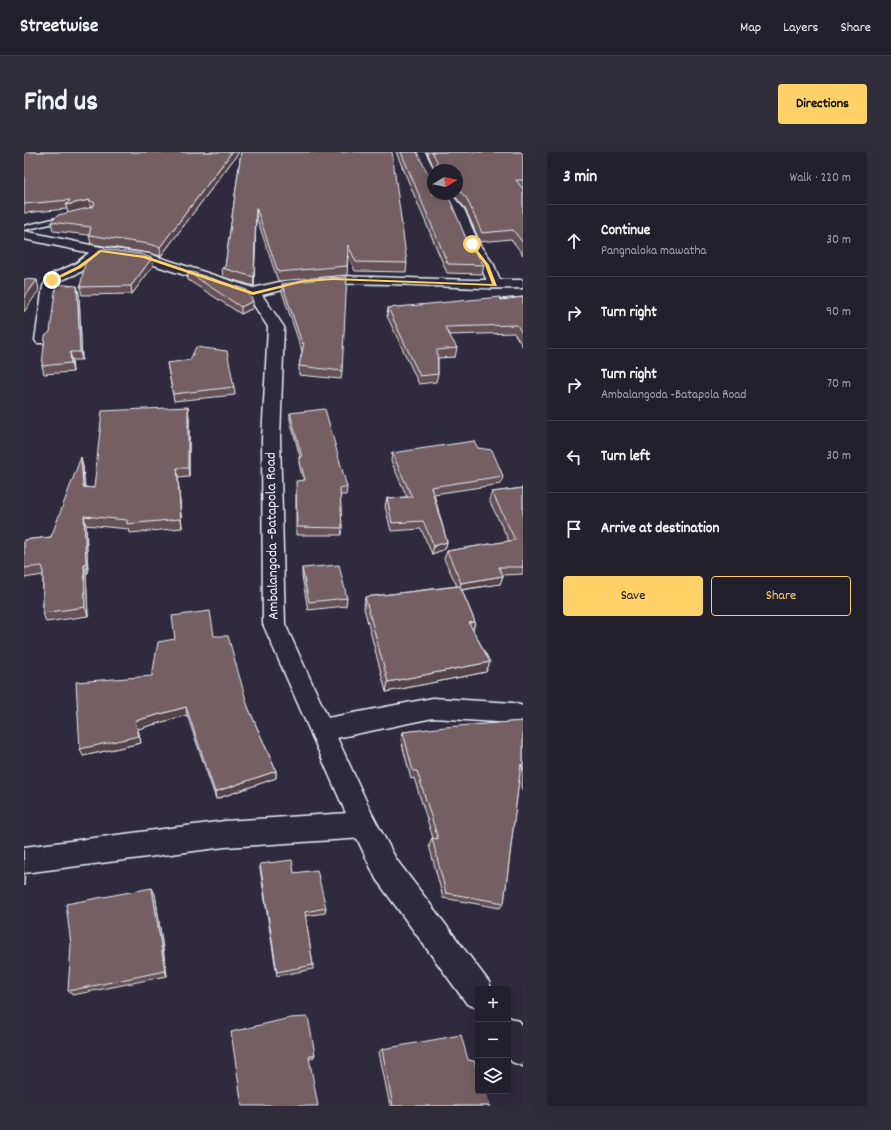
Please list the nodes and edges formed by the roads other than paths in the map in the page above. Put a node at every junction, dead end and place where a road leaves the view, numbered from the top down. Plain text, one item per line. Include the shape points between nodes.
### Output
1 (419, 152) edge
2 (427, 168) edge
3 (449, 200) edge
4 (74, 215) edge
5 (24, 228) edge
6 (24, 235) edge
7 (100, 251) junction
8 (523, 284) edge
9 (495, 285) junction
10 (253, 293) junction
11 (43, 340) edge
12 (523, 716) edge
13 (322, 730) junction
14 (364, 825) junction
15 (24, 860) edge
16 (475, 989) edge
17 (511, 1036) edge
18 (523, 1051) edge

1 - 2 street
3 - 9 street via 456,209 472,244 487,265
4 - 5 lane
6 - 7 street
7 - 10 street via 159,261
7 - 11 street via 80,267 52,280
8 - 9 street
9 - 10 street via 333,279 304,281
10 - 13 street, Ambalangoda -Batapola Road via 276,328 271,439 274,624
12 - 13 street via 514,713 433,708
13 - 14 street, Ambalangoda -Batapola Road
14 - 15 street via 225,834
14 - 16 street, Ambalangoda -Batapola Road via 386,869
17 - 18 street

